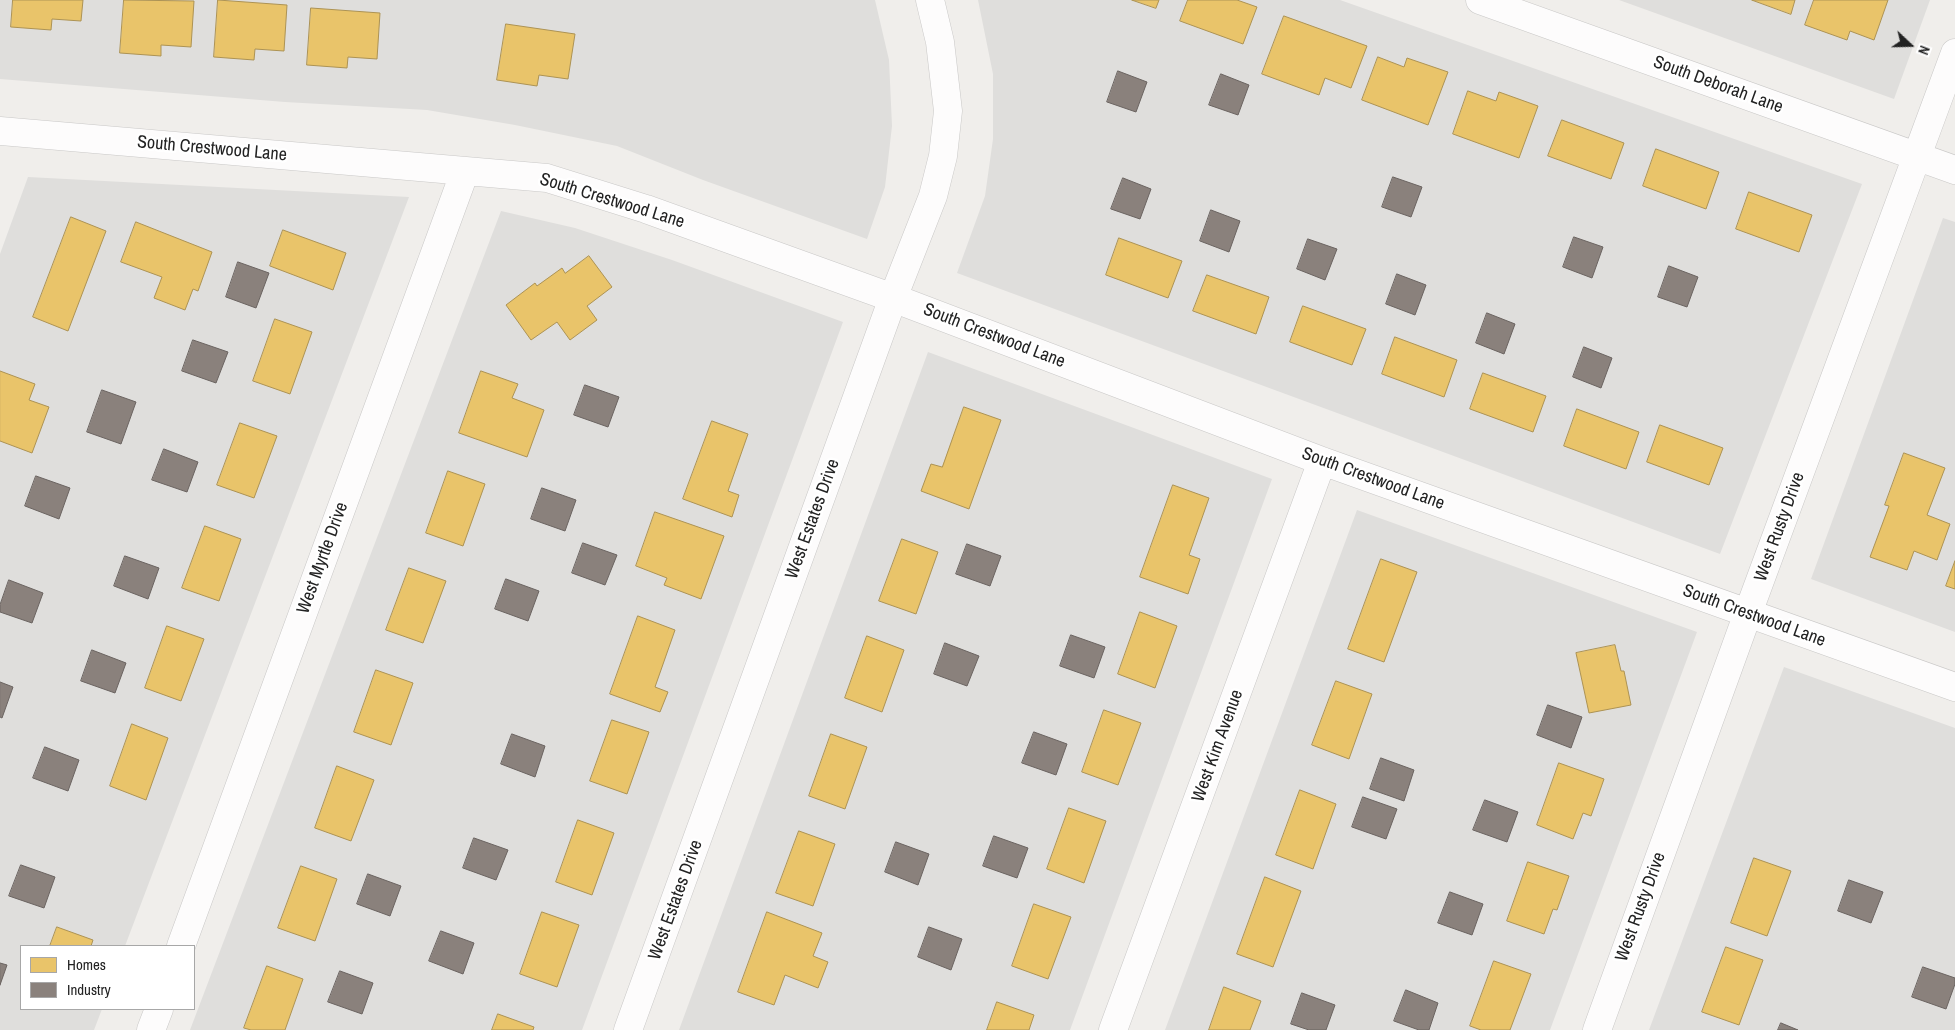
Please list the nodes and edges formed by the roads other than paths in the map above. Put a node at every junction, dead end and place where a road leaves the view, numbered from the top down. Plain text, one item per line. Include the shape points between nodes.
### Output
1 (930, 0) edge
2 (1480, 0) edge
3 (1955, 53) edge
4 (0, 131) edge
5 (1918, 157) junction
6 (465, 170) junction
7 (1955, 170) edge
8 (893, 298) junction
9 (1322, 461) junction
10 (1748, 613) junction
11 (1955, 687) edge
12 (181, 945) edge
13 (158, 1010) edge
14 (151, 1030) edge
15 (628, 1030) edge
16 (1113, 1030) edge
17 (1597, 1030) edge

1 - 8 street, West Estates Drive via 940,42 948,111 943,156 933,196
2 - 5 street, South Deborah Lane
3 - 5 street, West Rusty Drive
4 - 6 street, South Crestwood Lane
5 - 7 street, South Deborah Lane
5 - 10 street, West Rusty Drive
6 - 8 street, South Crestwood Lane via 547,178 646,209
6 - 12 street, West Myrtle Drive
8 - 9 street, South Crestwood Lane
8 - 15 street, West Estates Drive
9 - 10 street, South Crestwood Lane
9 - 16 street, West Kim Avenue
10 - 11 street, South Crestwood Lane
10 - 17 street, West Rusty Drive
13 - 14 street

